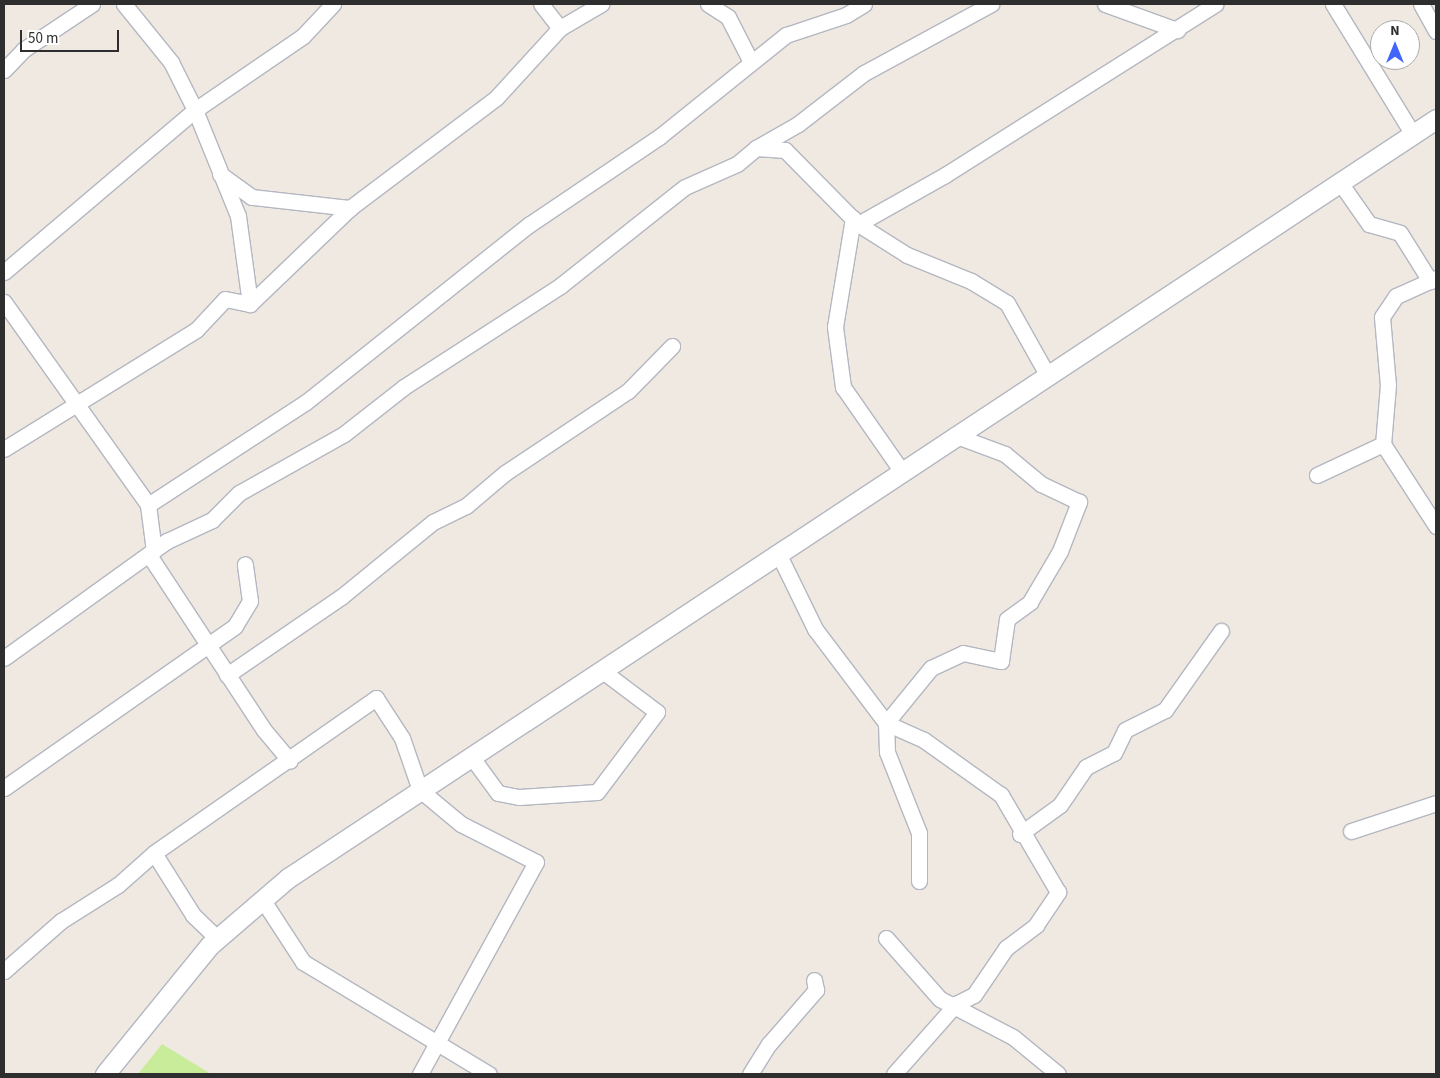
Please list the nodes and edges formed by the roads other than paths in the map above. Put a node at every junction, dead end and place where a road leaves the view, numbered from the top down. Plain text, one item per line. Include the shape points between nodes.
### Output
1 (92, 4) edge
2 (124, 4) edge
3 (333, 4) edge
4 (541, 4) edge
5 (601, 4) edge
6 (708, 4) edge
7 (864, 4) edge
8 (991, 4) edge
9 (1105, 4) edge
10 (1216, 4) edge
11 (1333, 4) edge
12 (1421, 4) edge
13 (560, 28) junction
14 (1177, 30) junction
15 (1436, 31) edge
16 (751, 62) junction
17 (4, 70) edge
18 (195, 110) junction
19 (1436, 119) edge
20 (1412, 134) junction
21 (756, 148) junction
22 (219, 173) junction
23 (1341, 184) junction
24 (350, 208) junction
25 (856, 221) junction
26 (4, 272) edge
27 (1433, 279) edge
28 (4, 302) edge
29 (250, 304) junction
30 (672, 346) dead end
31 (1048, 376) junction
32 (76, 401) junction
33 (954, 435) junction
34 (1383, 444) junction
35 (4, 449) edge
36 (901, 470) junction
37 (1317, 475) dead end
38 (148, 505) junction
39 (1436, 526) edge
40 (151, 553) junction
41 (778, 553) junction
42 (245, 564) dead end
43 (1221, 631) dead end
44 (208, 647) junction
45 (4, 658) edge
46 (604, 672) junction
47 (227, 676) junction
48 (886, 723) junction
49 (473, 759) junction
50 (290, 761) junction
51 (4, 788) edge
52 (420, 790) junction
53 (1436, 803) edge
54 (1351, 831) dead end
55 (1020, 834) junction
56 (154, 853) junction
57 (919, 881) dead end
58 (262, 899) junction
59 (217, 938) junction
60 (886, 938) dead end
61 (4, 972) edge
62 (814, 980) dead end
63 (956, 1004) junction
64 (436, 1044) junction
65 (104, 1074) edge
66 (420, 1074) edge
67 (489, 1074) edge
68 (750, 1074) edge
69 (894, 1074) edge
70 (1058, 1074) edge

1 - 17 street via 24,50
2 - 18 street via 172,62
3 - 18 street via 304,36
4 - 13 street
5 - 13 street
6 - 16 street via 728,17
7 - 16 street via 846,15 786,34
8 - 21 street via 864,73 798,124
9 - 14 street
10 - 14 street
11 - 20 street
12 - 15 street
13 - 24 street via 496,98
14 - 25 street via 1073,91 945,175
16 - 38 street via 659,136 530,224 306,402
18 - 22 street
18 - 26 street
19 - 20 street
20 - 23 street
21 - 25 street via 785,150
21 - 40 street via 737,164 685,187 560,286 404,388 344,434 292,459 239,492 212,520
22 - 24 street via 252,197
22 - 29 street via 238,216
23 - 27 street via 1369,224 1400,233
23 - 31 street
24 - 29 street
25 - 31 street via 906,255 972,281 1008,303
25 - 36 street via 835,327 843,387
27 - 34 street via 1396,296 1382,318 1388,385
28 - 32 street
29 - 32 street via 225,299 196,330
30 - 47 street via 628,391 505,473 466,506 433,522 341,596
31 - 33 street
32 - 35 street
32 - 38 street
33 - 36 street
33 - 48 street via 1005,454 1041,484 1079,502 1060,551 1030,602 1007,619 1001,661 963,653 931,668
34 - 37 street
34 - 39 street
36 - 41 street
38 - 40 street
40 - 44 street
40 - 45 street
41 - 46 street
41 - 48 street via 815,628
42 - 44 street via 250,601 235,626
43 - 55 street via 1164,710 1125,730 1114,753 1086,767 1060,805
44 - 47 street
44 - 51 street
46 - 49 street
46 - 49 street via 657,712 597,792 519,797 498,793
47 - 50 street
48 - 55 street via 924,740 1001,795
48 - 57 street via 887,752 919,833
49 - 52 street
50 - 52 street via 376,698 402,738
50 - 56 street
52 - 58 street
52 - 64 street via 461,824 536,862
53 - 54 street
55 - 63 street via 1058,892 1036,925 1006,948 974,995
56 - 59 street via 193,915
56 - 61 street via 118,885 61,921
58 - 59 street
58 - 64 street via 303,962
59 - 65 street
60 - 63 street via 940,999
62 - 68 street via 816,990 769,1044
63 - 69 street
63 - 70 street via 1013,1037
64 - 66 street
64 - 67 street

